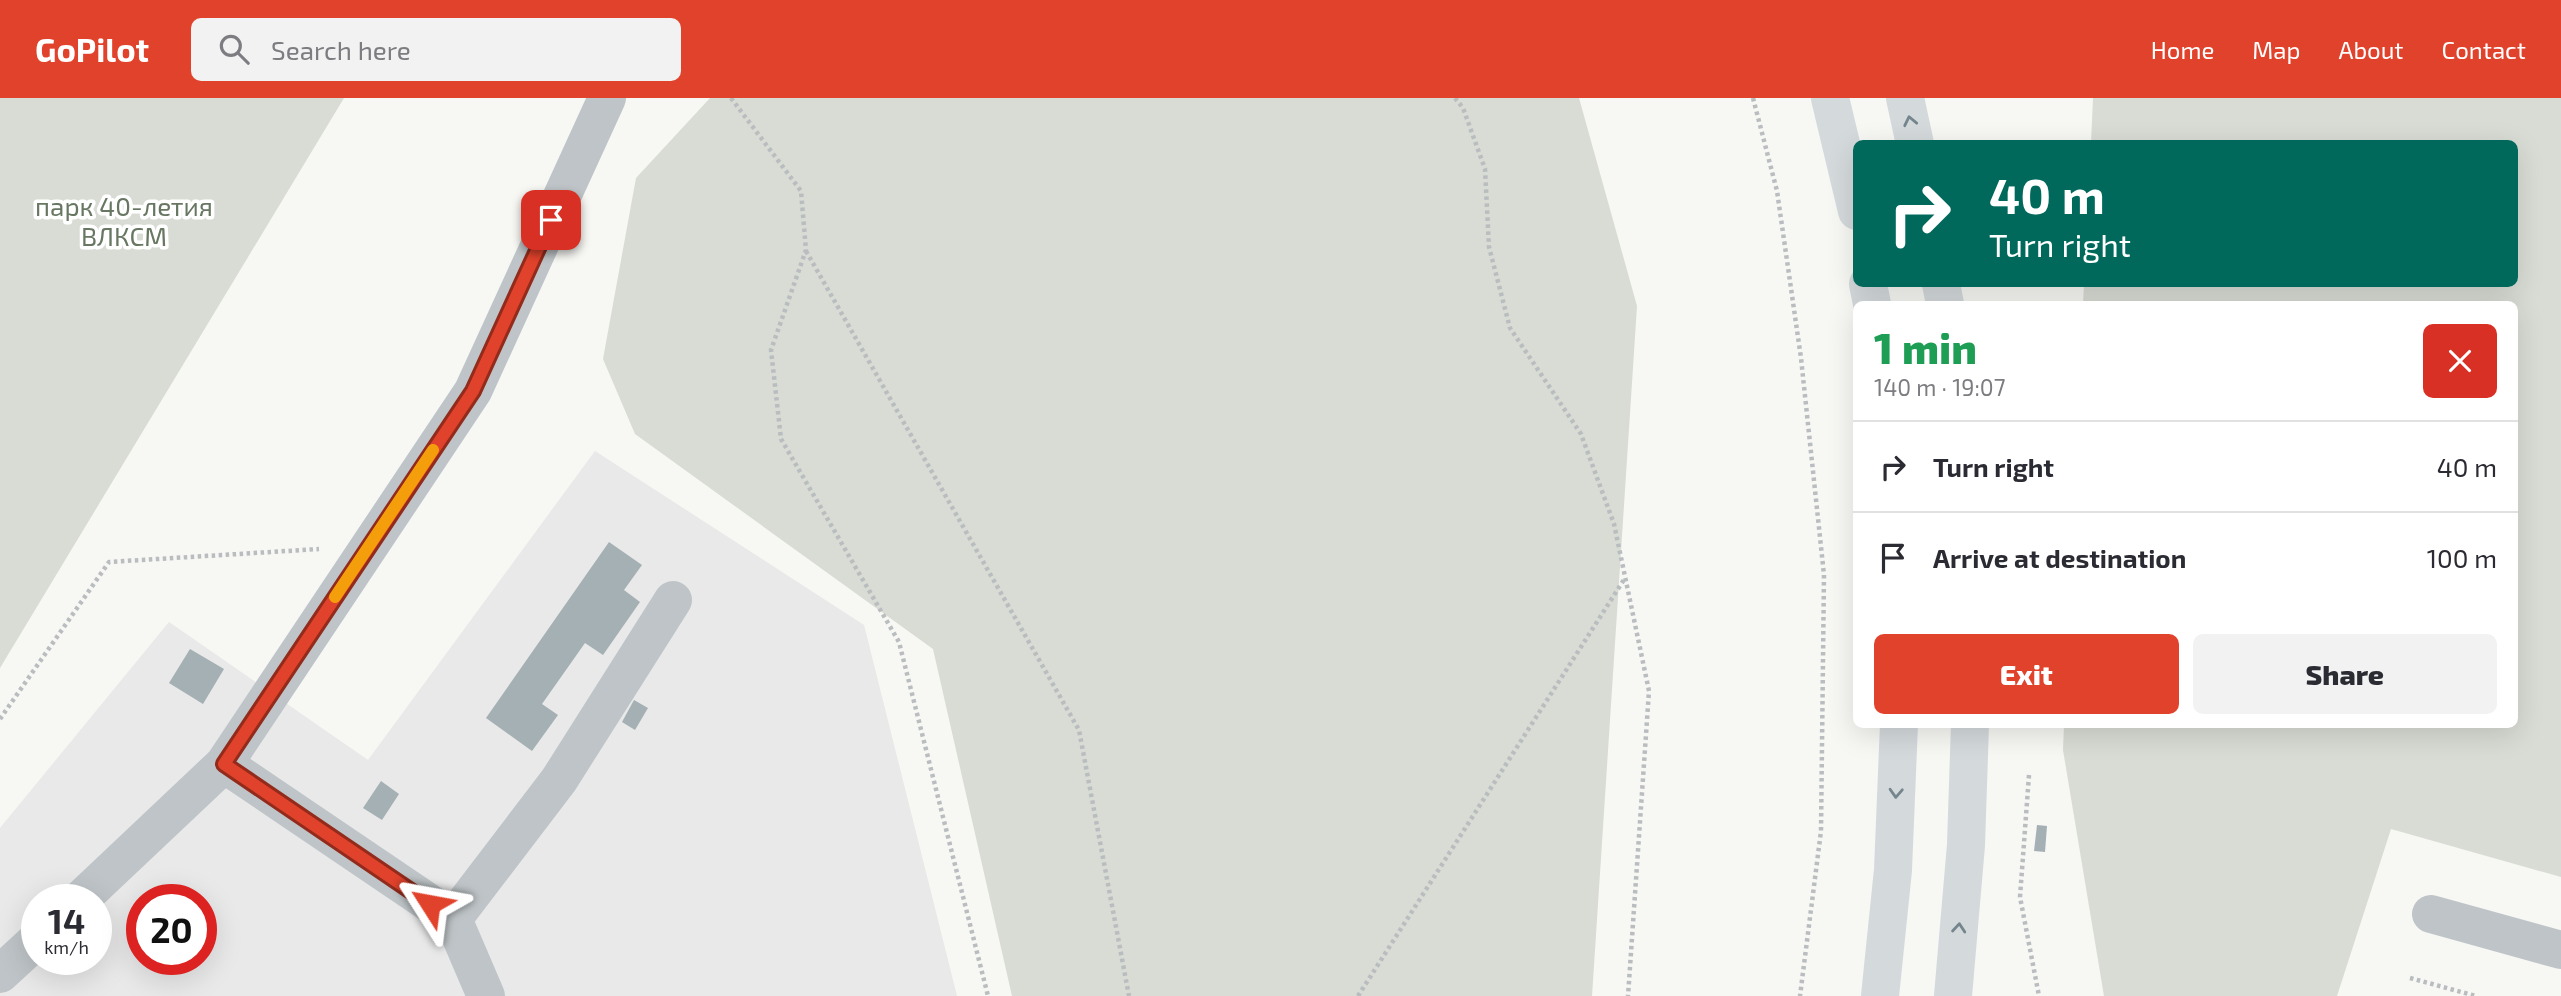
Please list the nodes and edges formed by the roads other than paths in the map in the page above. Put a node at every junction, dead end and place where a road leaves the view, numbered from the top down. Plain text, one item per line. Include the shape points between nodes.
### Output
1 (607, 98) edge
2 (1830, 98) edge
3 (1905, 98) edge
4 (1914, 140) edge
5 (1853, 194) edge
6 (674, 600) dead end
7 (1899, 728) edge
8 (1970, 728) edge
9 (224, 764) junction
10 (97, 884) edge
11 (2431, 914) dead end
12 (453, 919) junction
13 (2561, 950) edge
14 (21, 955) edge
15 (0, 974) edge
16 (486, 996) edge
17 (1880, 996) edge
18 (1953, 996) edge

1 - 9 lane via 473,391
2 - 5 main road
4 -> 3 main road
6 - 12 lane via 559,780
7 -> 17 main road via 1893,870
18 -> 8 main road
9 - 10 lane
9 - 12 lane
11 - 13 lane
12 - 16 lane
14 - 15 lane

